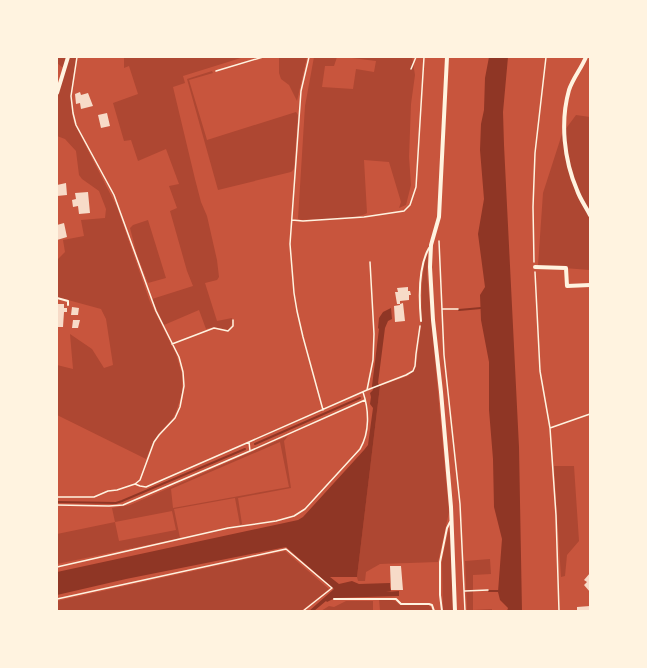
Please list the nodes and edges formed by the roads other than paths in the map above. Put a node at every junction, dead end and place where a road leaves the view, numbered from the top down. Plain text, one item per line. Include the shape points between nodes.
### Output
1 (68, 57) edge
2 (447, 57) edge
3 (586, 57) edge
4 (57, 92) edge
5 (590, 215) edge
6 (431, 245) junction
7 (535, 268) road end
8 (590, 284) edge
9 (57, 298) edge
10 (68, 305) dead end
11 (421, 321) road end
12 (452, 520) junction
13 (334, 599) dead end
14 (434, 611) edge
15 (442, 611) edge
16 (455, 611) edge

1 - 4 street
2 - 6 street via 439,217
3 - 5 street via 569,91 564,126 567,160 577,191
6 - 11 lane via 422,267 419,302
6 - 12 street via 431,300
7 - 8 street via 566,268 567,286
9 - 10 lane via 68,301
12 - 15 lane via 447,528 440,562
12 - 16 street
13 - 14 lane via 396,598 401,604 432,605

